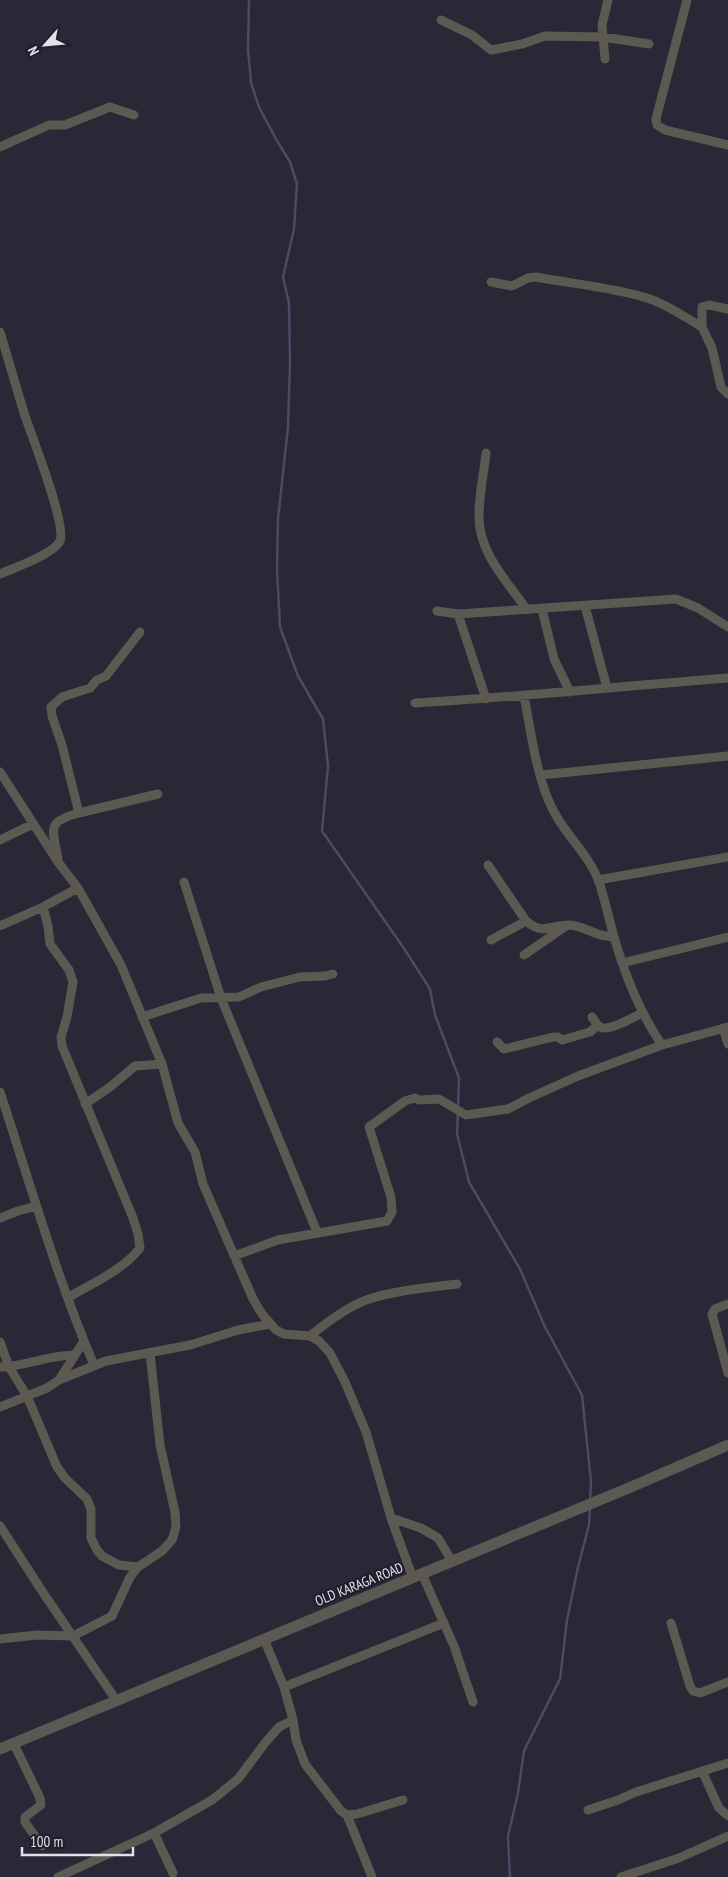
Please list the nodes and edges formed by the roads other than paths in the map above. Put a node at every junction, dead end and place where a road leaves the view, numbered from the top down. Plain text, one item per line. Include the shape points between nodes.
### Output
1 (608, 0) edge
2 (687, 0) edge
3 (441, 20) dead end
4 (603, 37) junction
5 (649, 44) dead end
6 (605, 59) dead end
7 (134, 115) dead end
8 (728, 146) edge
9 (0, 147) edge
10 (491, 282) dead end
11 (728, 309) edge
12 (702, 327) junction
13 (0, 332) edge
14 (728, 394) edge
15 (486, 453) dead end
16 (0, 574) edge
17 (585, 606) junction
18 (542, 609) junction
19 (528, 610) junction
20 (437, 611) dead end
21 (458, 614) junction
22 (728, 627) edge
23 (140, 632) dead end
24 (728, 678) edge
25 (608, 688) junction
26 (570, 692) junction
27 (524, 696) junction
28 (486, 699) junction
29 (415, 703) dead end
30 (728, 756) edge
31 (0, 772) edge
32 (541, 775) junction
33 (158, 794) dead end
34 (80, 813) junction
35 (33, 824) junction
36 (0, 840) edge
37 (728, 857) edge
38 (58, 862) junction
39 (488, 865) dead end
40 (598, 880) junction
41 (184, 882) dead end
42 (78, 888) junction
43 (44, 906) junction
44 (526, 921) junction
45 (568, 924) junction
46 (0, 926) edge
47 (614, 937) junction
48 (728, 937) edge
49 (491, 940) dead end
50 (524, 955) dead end
51 (622, 963) junction
52 (333, 974) dead end
53 (221, 998) junction
54 (642, 1013) junction
55 (142, 1017) junction
56 (592, 1017) dead end
57 (598, 1025) junction
58 (726, 1028) edge
59 (497, 1042) dead end
60 (728, 1044) edge
61 (662, 1045) junction
62 (162, 1064) junction
63 (0, 1093) edge
64 (85, 1104) junction
65 (36, 1206) junction
66 (0, 1218) edge
67 (317, 1232) junction
68 (234, 1256) junction
69 (457, 1284) dead end
70 (68, 1297) junction
71 (728, 1304) edge
72 (270, 1324) junction
73 (310, 1336) junction
74 (84, 1341) junction
75 (0, 1342) edge
76 (150, 1353) junction
77 (75, 1354) junction
78 (94, 1365) junction
79 (5, 1367) edge
80 (728, 1373) edge
81 (59, 1380) junction
82 (27, 1396) junction
83 (0, 1407) edge
84 (728, 1445) edge
85 (391, 1518) junction
86 (0, 1526) edge
87 (452, 1561) junction
88 (138, 1567) junction
89 (417, 1576) junction
90 (444, 1623) junction
91 (671, 1623) dead end
92 (72, 1636) junction
93 (0, 1639) edge
94 (264, 1639) junction
95 (728, 1682) edge
96 (284, 1687) junction
97 (116, 1700) junction
98 (473, 1702) dead end
99 (293, 1720) junction
100 (14, 1744) junction
101 (0, 1749) edge
102 (728, 1762) edge
103 (702, 1771) junction
104 (404, 1800) dead end
105 (588, 1810) dead end
106 (346, 1815) junction
107 (728, 1816) edge
108 (154, 1833) junction
109 (728, 1836) edge
110 (42, 1846) dead end
111 (173, 1873) dead end
112 (58, 1877) edge
113 (372, 1877) edge
114 (621, 1877) edge

1 - 4 street via 602,24
2 - 8 street via 656,118 657,125 665,130
3 - 4 street via 472,35 491,50 545,36
4 - 5 street
4 - 6 street
7 - 9 street via 110,106 65,125 49,125
10 - 12 street via 512,286 536,277 613,289 649,298
11 - 12 street via 709,305 702,307
12 - 14 street via 712,348 721,387
13 - 16 street via 51,489 62,534 52,550
15 - 19 street via 478,515 482,538 489,557
17 - 18 street
17 - 22 street via 676,599 698,608
17 - 25 street
18 - 19 street
18 - 26 street via 554,659
19 - 21 street
20 - 21 street
21 - 28 street
23 - 34 street via 106,676 90,688 62,697 51,707
24 - 25 street
25 - 26 street
26 - 27 street
27 - 28 street
27 - 32 street
28 - 29 street
30 - 32 street
31 - 35 street
32 - 40 street via 552,809 590,863
33 - 34 street
34 - 38 street via 54,824
35 - 36 street
35 - 38 street
37 - 40 street
38 - 42 street
39 - 44 street
40 - 47 street
41 - 53 street
42 - 43 street
42 - 55 street via 120,965
43 - 46 street
43 - 64 street via 50,944 69,970 73,982 61,1037
44 - 45 street via 544,930
44 - 49 street
45 - 47 street
45 - 50 street
47 - 51 street
48 - 51 street
51 - 54 street
52 - 53 street via 300,977 261,987 239,997
53 - 55 street via 201,998
53 - 67 street
54 - 57 street via 614,1027
54 - 61 street
55 - 62 street
56 - 57 street
57 - 59 street via 590,1032 562,1040 553,1037 504,1049
58 - 60 street
58 - 61 street
61 - 67 street via 578,1076 508,1109 466,1115 439,1099 405,1101 369,1127 392,1197 392,1212 387,1221
62 - 64 street via 135,1066
62 - 68 street via 178,1122 195,1152 203,1184
63 - 65 street
64 - 70 street via 133,1218 140,1248 125,1263
65 - 66 street
65 - 70 street
67 - 68 street via 278,1240
68 - 72 street
69 - 73 street via 367,1300
70 - 74 street
71 - 80 street via 715,1309 712,1314
72 - 73 street via 284,1334
72 - 76 street
73 - 85 street via 319,1340 330,1353 345,1382 366,1432
74 - 77 street
74 - 78 street
75 - 79 street
76 - 78 street
76 - 88 street via 160,1445 176,1527 172,1540 162,1551
77 - 79 street via 50,1356 36,1362
77 - 81 street
78 - 81 street
79 - 82 street
81 - 82 street
82 - 83 street
82 - 88 street via 56,1467 87,1499 91,1509 91,1538 97,1550 119,1565
84 - 87 street, OLD KARAGA ROAD
85 - 87 street via 421,1528 438,1538
85 - 89 street
86 - 92 street
87 - 89 street, OLD KARAGA ROAD
88 - 92 street via 112,1616
89 - 90 street
89 - 94 street, OLD KARAGA ROAD
90 - 96 street
90 - 98 street
91 - 95 street via 693,1692 700,1693
92 - 93 street
92 - 97 street
94 - 96 street
94 - 97 street, OLD KARAGA ROAD
96 - 99 street
97 - 100 street, OLD KARAGA ROAD
99 - 106 street via 305,1764
99 - 108 street via 279,1727 264,1742 238,1779 212,1800
100 - 101 street, OLD KARAGA ROAD
100 - 110 street via 40,1798 41,1805 25,1817 25,1822
102 - 103 street
103 - 105 street
103 - 107 street via 719,1808
104 - 106 street
106 - 113 street
108 - 111 street
108 - 112 street
109 - 114 street via 679,1858

